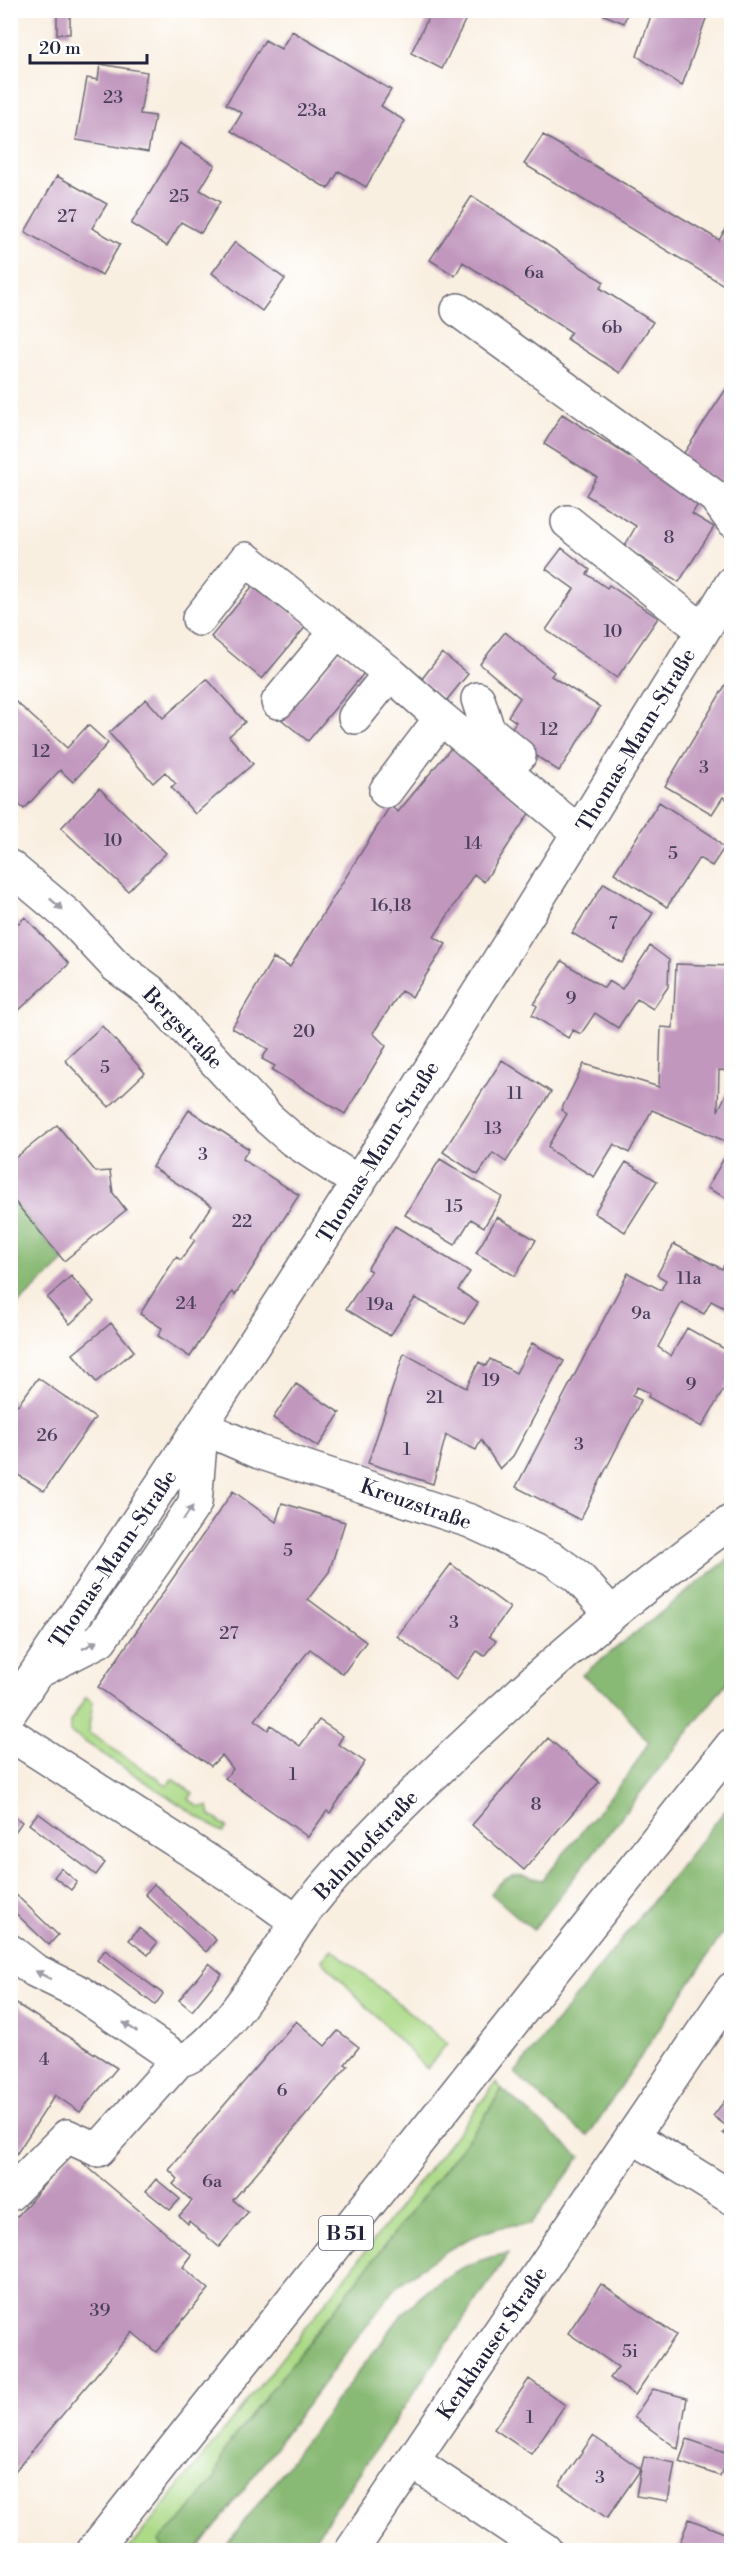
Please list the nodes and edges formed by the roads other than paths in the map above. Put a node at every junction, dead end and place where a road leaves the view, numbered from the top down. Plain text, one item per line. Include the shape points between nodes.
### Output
1 (458, 310) dead end
2 (732, 520) edge
3 (568, 522) dead end
4 (732, 583) edge
5 (199, 619) dead end
6 (703, 630) junction
7 (337, 631) junction
8 (390, 673) junction
9 (478, 699) dead end
10 (278, 702) dead end
11 (355, 717) dead end
12 (441, 718) junction
13 (386, 791) dead end
14 (586, 823) junction
15 (10, 867) edge
16 (359, 1183) junction
17 (202, 1427) junction
18 (732, 1521) edge
19 (611, 1613) junction
20 (24, 1678) edge
21 (10, 1712) edge
22 (10, 1734) edge
23 (732, 1745) edge
24 (297, 1922) junction
25 (10, 1952) edge
26 (732, 1989) edge
27 (179, 2060) junction
28 (632, 2136) junction
29 (10, 2194) edge
30 (732, 2198) edge
31 (412, 2461) junction
32 (94, 2550) edge
33 (352, 2550) edge
34 (545, 2550) edge

1 - 2 street via 715,497
3 - 6 street
4 - 6 street, Thomas-Mann-Straße
5 - 7 street via 246,559
6 - 14 street, Thomas-Mann-Straße
7 - 8 street
7 - 10 street
8 - 11 street
8 - 12 street
9 - 14 street via 488,730
12 - 13 street
12 - 14 street
14 - 16 street, Thomas-Mann-Straße
15 -> 16 street, Bergstraße via 57,905 116,966 150,991 268,1119
16 - 17 street, Thomas-Mann-Straße
17 - 19 street, Kreuzstraße via 259,1452 470,1521 553,1559 578,1577
17 - 20 street, Thomas-Mann-Straße
18 - 19 street, Bahnhofstraße
19 - 24 street, Bahnhofstraße via 423,1784 342,1868
20 - 21 street, Thomas-Mann-Straße
22 - 24 street
23 - 32 street, B 51
24 - 27 street, Bahnhofstraße via 214,2035 200,2051
27 -> 25 street via 79,1992 34,1970
26 - 28 street, Kenkhauser Straße
27 - 29 street, Bahnhofstraße via 98,2150 67,2136
28 - 30 street
28 - 31 street, Kenkhauser Straße
31 - 33 street, Kenkhauser Straße
31 - 34 street

